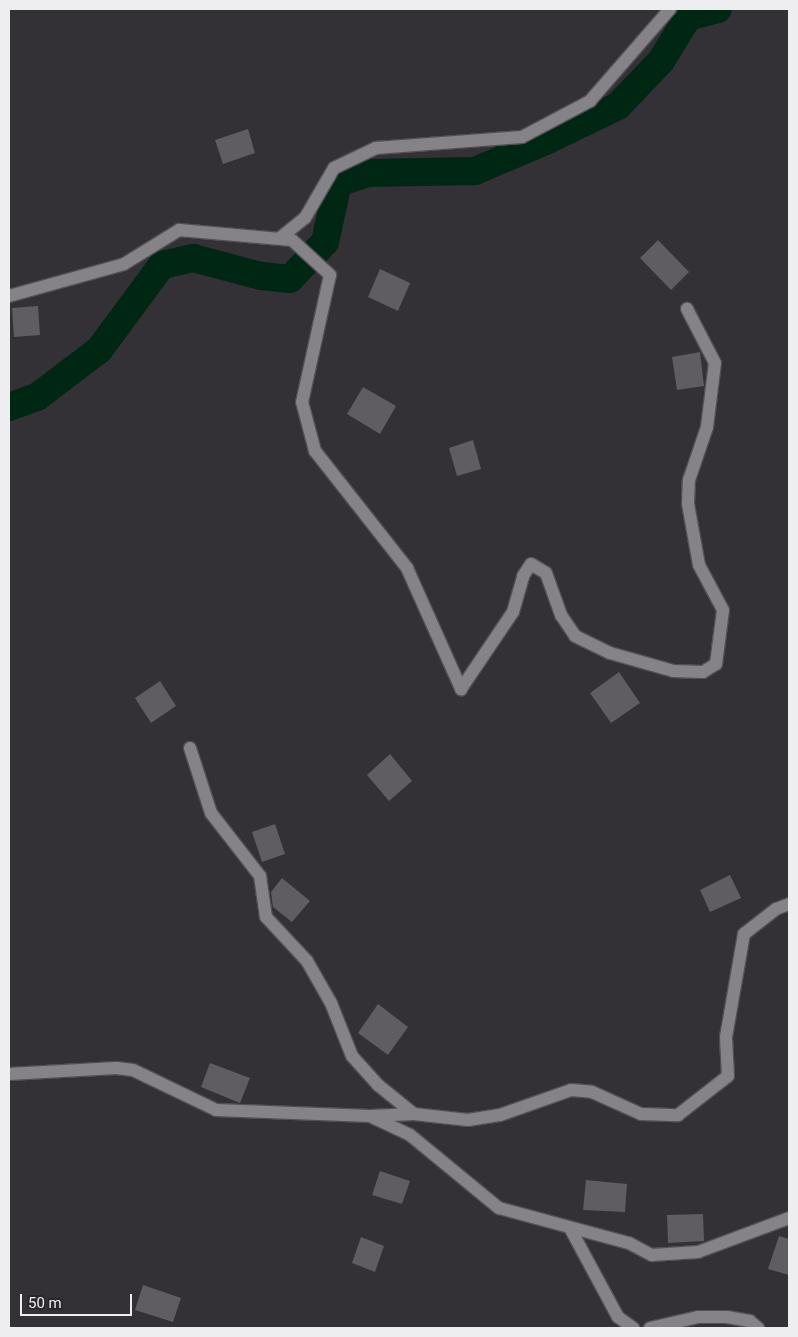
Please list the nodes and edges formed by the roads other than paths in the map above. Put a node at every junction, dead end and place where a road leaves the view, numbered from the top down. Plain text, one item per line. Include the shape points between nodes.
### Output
1 (670, 9) edge
2 (286, 239) junction
3 (9, 296) edge
4 (687, 309) dead end
5 (190, 748) dead end
6 (789, 904) edge
7 (9, 1074) edge
8 (414, 1114) junction
9 (370, 1116) junction
10 (789, 1218) edge
11 (570, 1228) junction
12 (633, 1328) edge
13 (650, 1328) edge
14 (758, 1328) edge

1 - 2 street via 590,101 522,137 376,148 334,168 306,218
2 - 3 street via 179,230 124,264
2 - 4 street via 330,276 302,402 315,451 407,568 461,689 514,612 523,576 531,564 546,572 561,615 575,636 610,653 673,671 703,672 716,664 723,610 699,565 688,504 689,480 707,427 714,363
5 - 8 street via 212,813 260,876 266,917 307,961 331,1002 352,1056 378,1085
6 - 8 street via 776,909 744,934 726,1037 728,1076 678,1115 641,1114 592,1092 571,1090 500,1115 468,1120
7 - 9 street via 116,1068 133,1070 216,1110
8 - 9 street
9 - 11 street via 410,1135 499,1208
10 - 11 street via 698,1252 652,1256 629,1243
11 - 12 street via 618,1317
13 - 14 street via 698,1317 750,1321

